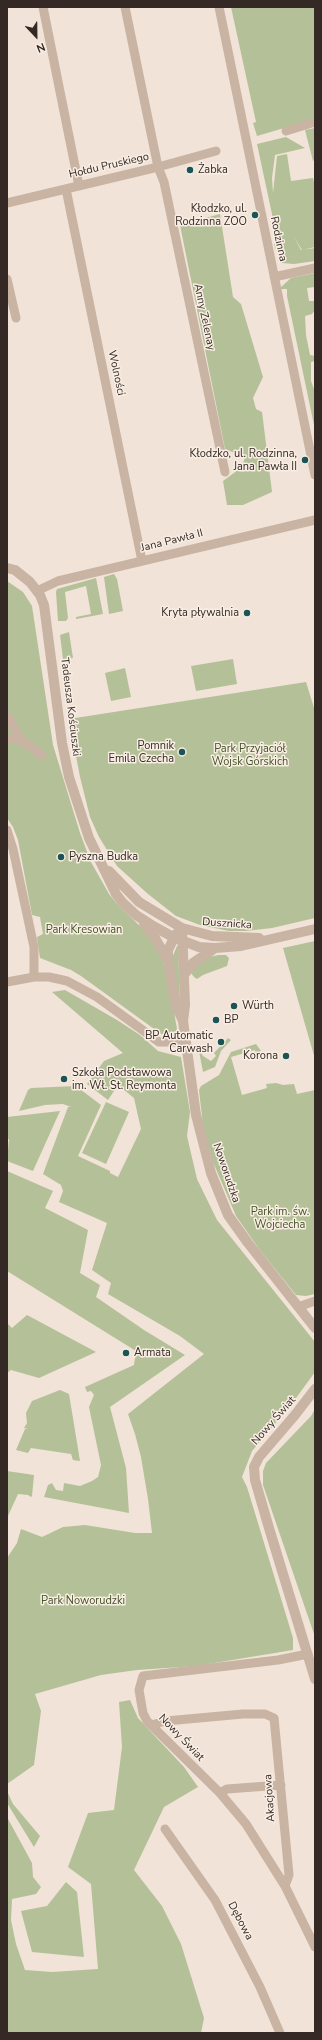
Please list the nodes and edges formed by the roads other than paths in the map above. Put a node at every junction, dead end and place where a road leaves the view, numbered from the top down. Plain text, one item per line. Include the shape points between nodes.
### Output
1 (43, 7) edge
2 (126, 7) edge
3 (219, 7) edge
4 (315, 122) edge
5 (286, 131) dead end
6 (216, 151) dead end
7 (158, 167) junction
8 (79, 186) junction
9 (66, 189) junction
10 (7, 203) edge
11 (315, 268) edge
12 (274, 276) junction
13 (7, 279) edge
14 (16, 318) dead end
15 (225, 472) dead end
16 (315, 475) edge
17 (315, 520) edge
18 (142, 561) junction
19 (7, 568) edge
20 (37, 591) junction
21 (8, 717) edge
22 (7, 739) edge
23 (21, 740) junction
24 (42, 755) dead end
25 (7, 830) edge
26 (100, 860) junction
27 (136, 915) junction
28 (182, 928) junction
29 (315, 929) edge
30 (271, 938) junction
31 (177, 939) junction
32 (215, 948) junction
33 (168, 961) junction
34 (184, 975) junction
35 (34, 977) junction
36 (7, 982) edge
37 (183, 1021) junction
38 (185, 1042) junction
39 (315, 1301) edge
40 (298, 1307) junction
41 (315, 1328) edge
42 (315, 1388) edge
43 (308, 1654) junction
44 (315, 1679) edge
45 (151, 1725) junction
46 (281, 1785) junction
47 (220, 1793) junction
48 (165, 1829) dead end
49 (285, 1886) junction
50 (313, 1937) edge
51 (315, 1947) edge
52 (280, 2033) edge

1 - 8 street
2 - 7 street, Anny Zelenay
3 - 12 street, Rodzinna
4 - 5 street
6 - 7 street, Hołdu Pruskiego
7 - 8 street, Hołdu Pruskiego
7 - 15 street, Anny Zelenay via 164,182
8 - 9 street, Hołdu Pruskiego
9 - 10 street, Hołdu Pruskiego
9 - 18 street, Wolności
11 - 12 street
12 - 16 street, Rodzinna
13 - 14 street
17 - 18 street, Jana Pawła II
18 - 20 street, Jana Pawła II via 58,581
19 - 20 street, Tadeusza Kościuszki via 15,570
20 - 26 street, Tadeusza Kościuszki via 46,612 62,743 69,777 84,826
21 - 23 street
22 - 23 street
23 - 24 street
25 - 35 street via 34,947
26 - 27 street, Tadeusza Kościuszki via 116,894
26 - 28 street, Tadeusza Kościuszki via 139,902
27 - 31 street, Tadeusza Kościuszki
27 - 33 street via 155,938
28 - 30 street, Dusznicka via 212,936
28 - 31 street, Noworudzka
29 - 30 street, Dusznicka
30 - 32 street, Dusznicka via 241,946
31 - 32 street, Dusznicka via 199,947
31 - 33 street, Noworudzka via 168,950
31 - 34 street, Noworudzka
32 - 34 street via 193,963
33 - 37 street, Noworudzka via 176,1006
34 - 37 street, Noworudzka
35 - 36 street
35 - 38 street via 49,976 74,984 97,997 159,1042
37 - 38 street, Noworudzka
38 - 40 street, Noworudzka via 199,1128 220,1198 228,1215 248,1243
39 - 40 street
40 - 41 street, Noworudzka
42 - 43 street, Nowy Świat via 258,1457 254,1467 255,1480
43 - 44 street, Nowy Świat
43 - 45 street, Nowy Świat via 143,1676 140,1690 141,1707
45 - 46 street, Akacjowa via 166,1721 243,1714 265,1714 274,1718
45 - 47 street, Nowy Świat
46 - 47 street via 226,1789
46 - 49 street, Akacjowa via 290,1875
47 - 49 street, Nowy Świat via 246,1824
48 - 52 street, Dębowa via 215,1900 260,1987
49 - 50 street, Nowy Świat
50 - 51 street, Nowy Świat

